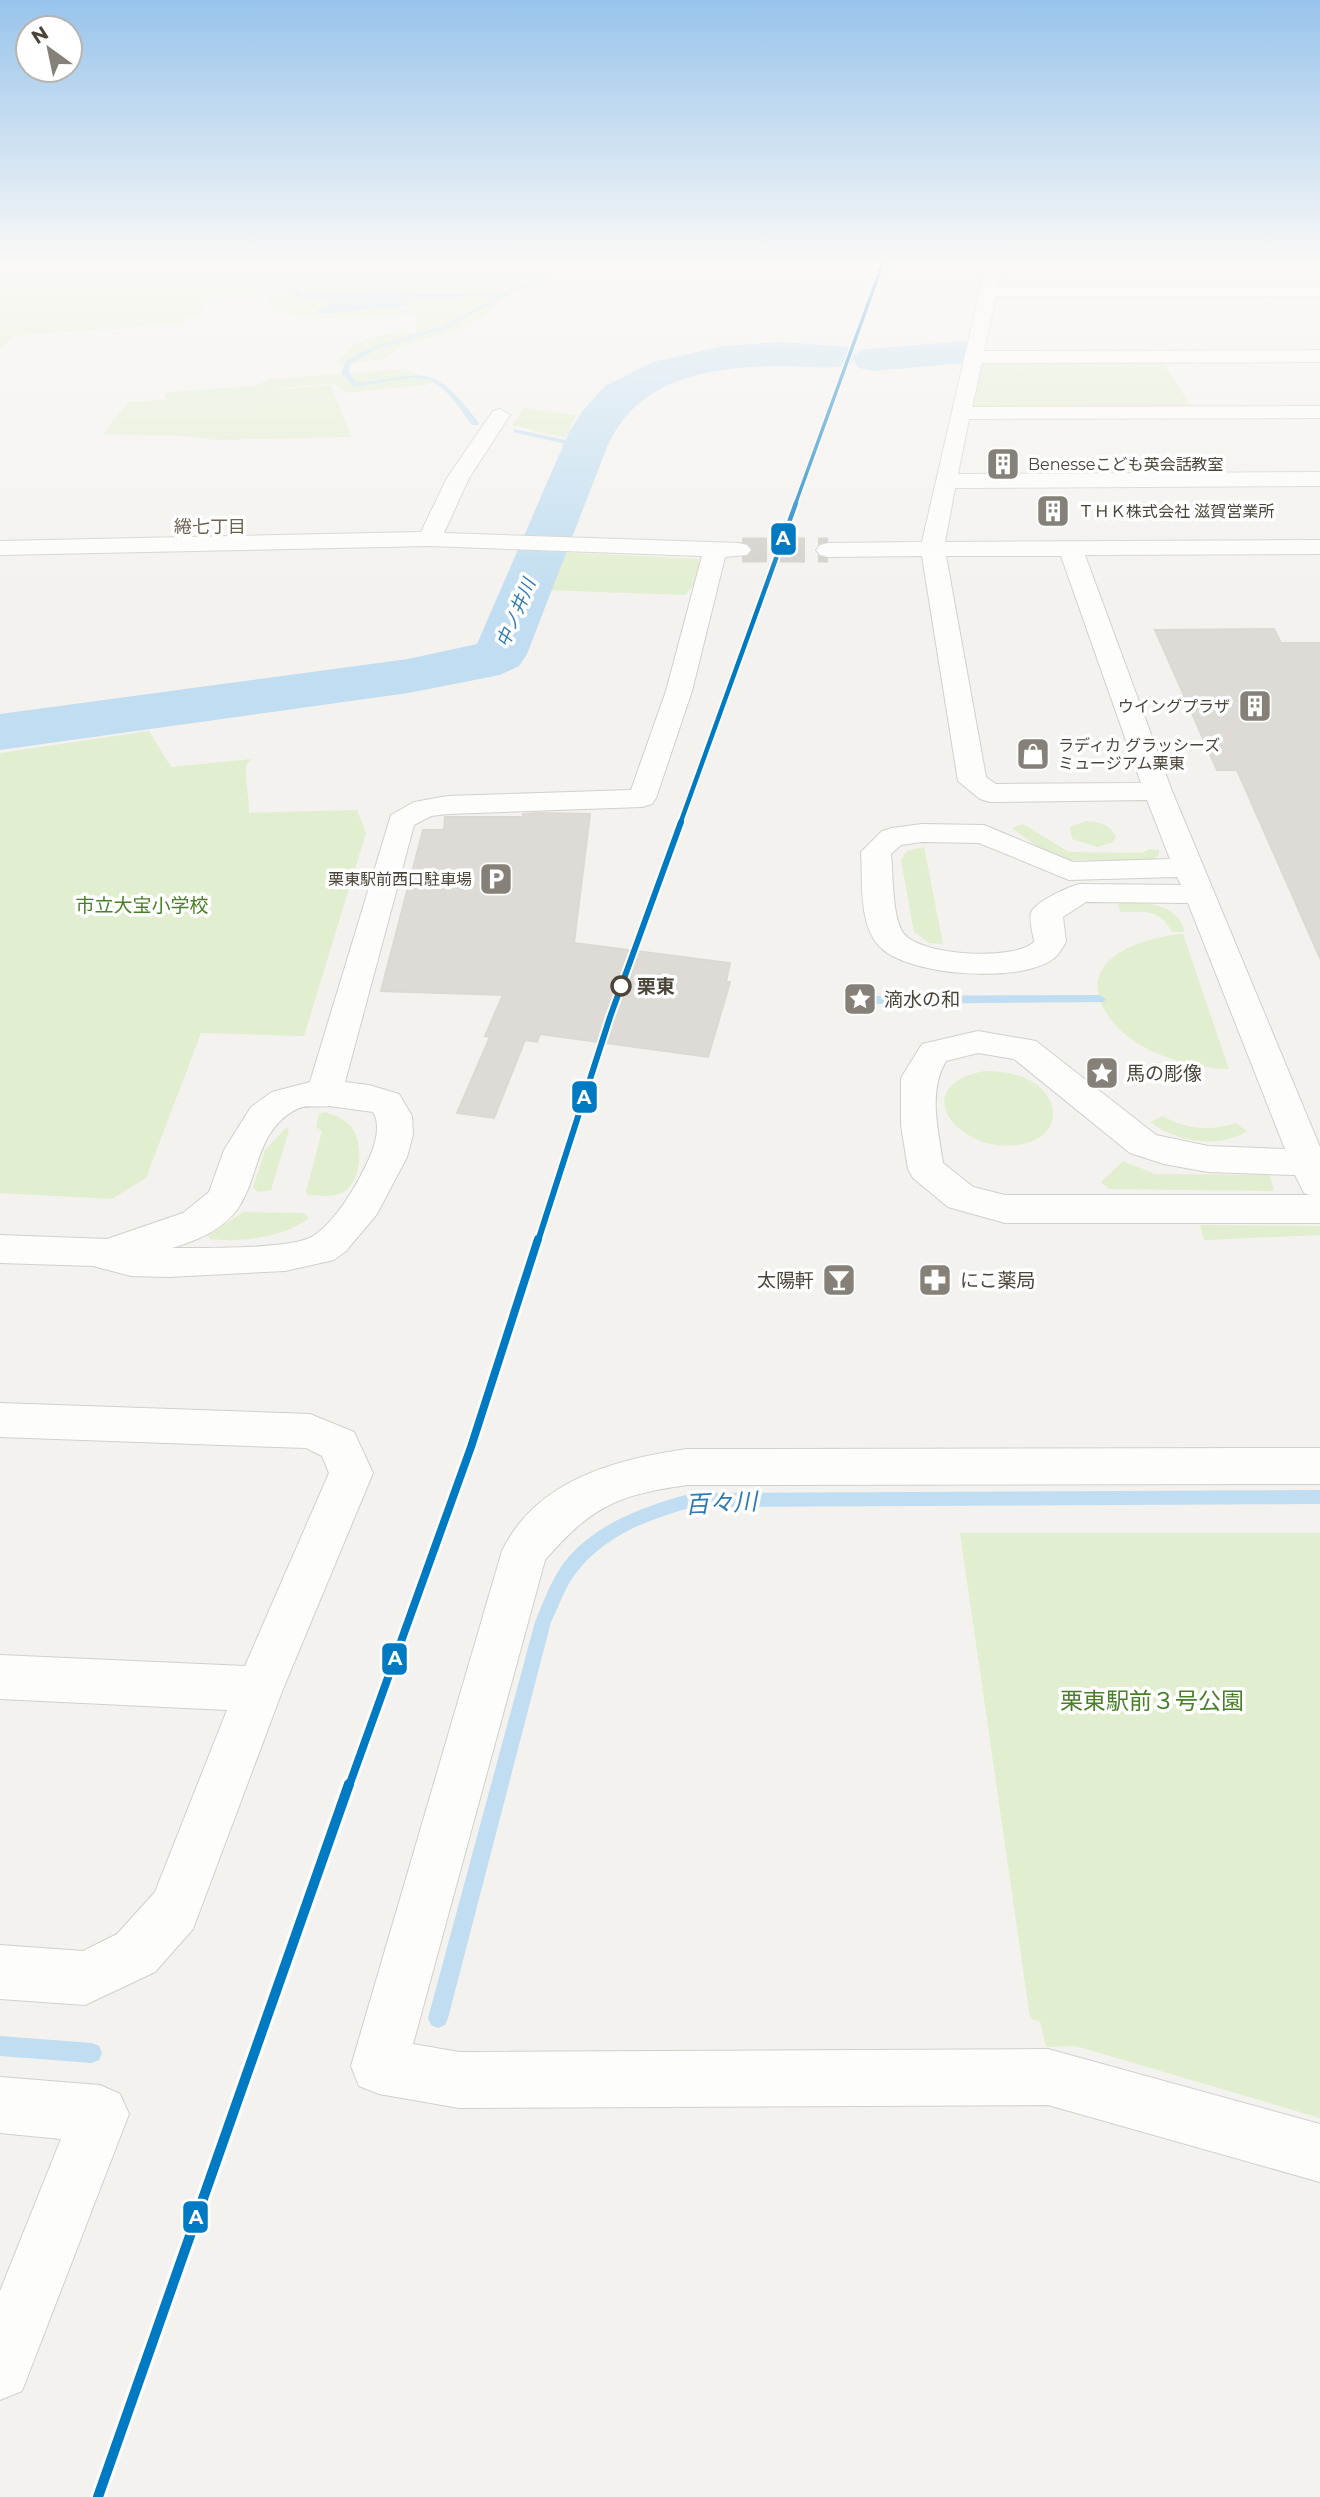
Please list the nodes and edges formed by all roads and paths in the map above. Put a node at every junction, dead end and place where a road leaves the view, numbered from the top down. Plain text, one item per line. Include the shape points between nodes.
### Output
1 (971, 377) edge
2 (1320, 412) edge
3 (963, 413) junction
4 (500, 415) dead end
5 (1320, 479) edge
6 (945, 481) junction
7 (429, 539) junction
8 (1320, 547) edge
9 (0, 548) edge
10 (828, 550) tunnel mouth
11 (933, 550) junction
12 (1071, 550) junction
13 (1158, 791) junction
14 (1194, 881) junction
15 (324, 1095) junction
16 (1316, 1172) edge
17 (1320, 1209) edge
18 (0, 1249) edge
19 (108, 1253) junction
20 (0, 1420) edge
21 (1320, 1467) edge
22 (0, 1677) edge
23 (259, 1689) junction
24 (0, 1972) edge
25 (0, 2105) edge
26 (1320, 2153) edge
27 (0, 2369) edge

1 - 3 street
2 - 3 street
3 - 6 street
4 - 7 street via 458,478
5 - 6 street
6 - 11 street
7 - 9 street
7 - 15 street via 729,551 642,798 448,805 424,808 401,821
8 - 12 street
10 - 11 street
11 - 12 street
11 - 13 street via 972,781 990,793
12 - 13 street
13 - 14 street
14 - 14 street via 1080,893 1046,913 1050,942 1041,954 1010,962 940,961 903,952 889,938 876,852 892,837 984,834 1069,871
14 - 16 street
15 - 19 street via 297,1096 274,1105 242,1148 224,1200 200,1222 176,1234
15 - 19 street via 366,1096 386,1103 394,1116 390,1153 363,1208 320,1250 286,1257 164,1262 131,1261
16 - 17 street via 1161,1151 1143,1144 1024,1049 978,1042 934,1052 918,1078 926,1169 961,1197 1005,1209
18 - 19 street
20 - 23 street via 310,1431 339,1444 351,1473
21 - 26 street via 687,1467 632,1474 584,1494 553,1517 525,1551 379,2066 459,2080 1048,2077
22 - 23 street
23 - 24 street via 174,1910 136,1953 85,1978
25 - 27 street via 100,2114

